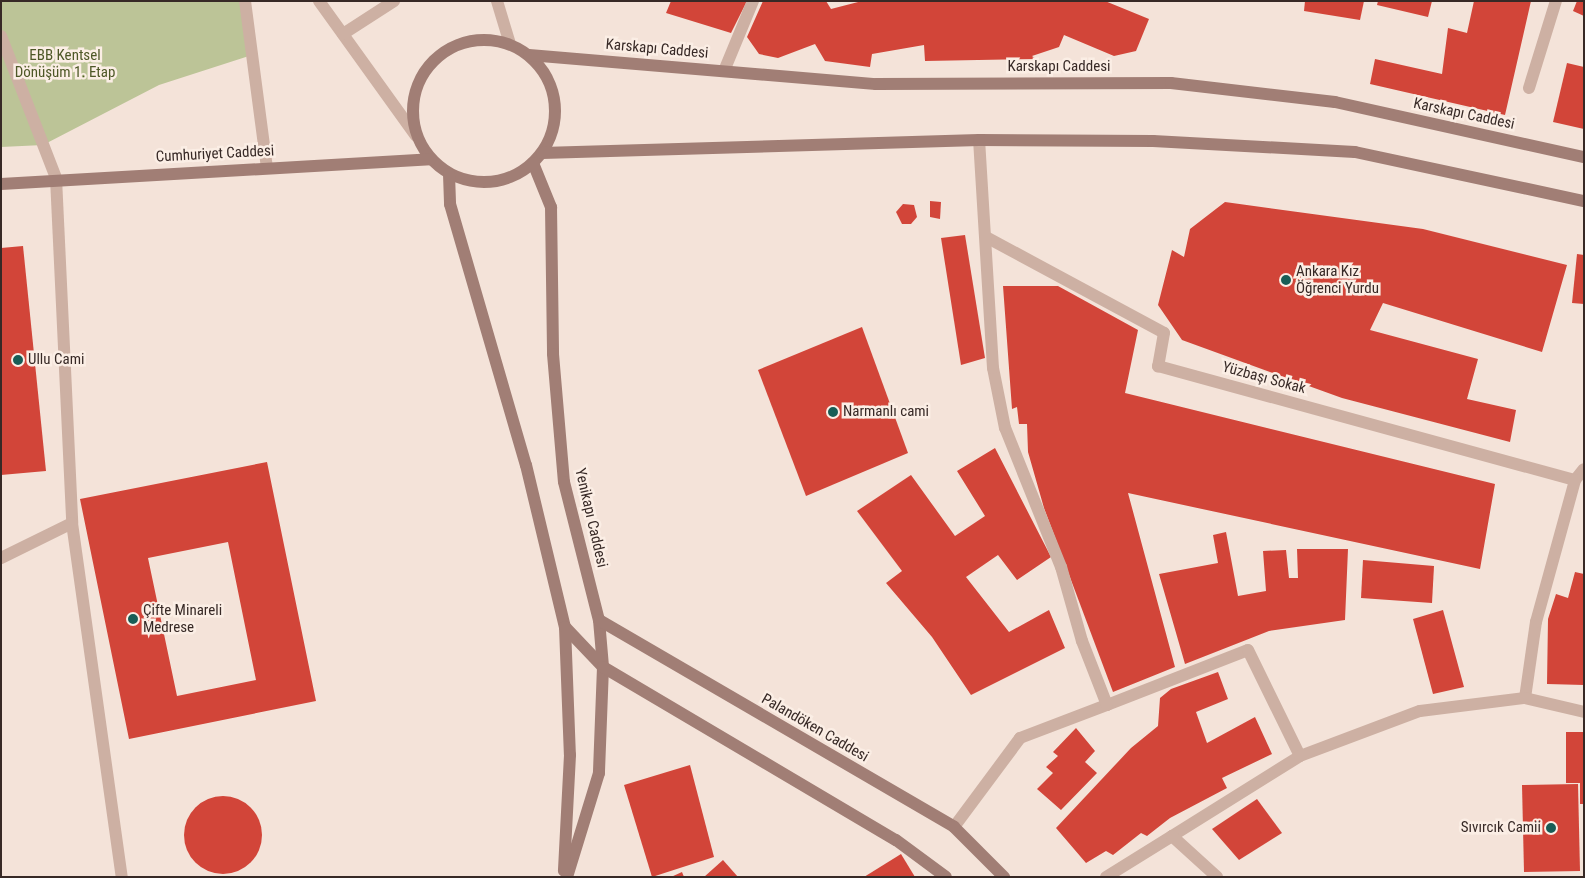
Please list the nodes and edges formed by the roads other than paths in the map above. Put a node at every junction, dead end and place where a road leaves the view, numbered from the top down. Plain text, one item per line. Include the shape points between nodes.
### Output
1 (244, 1) edge
2 (318, 1) edge
3 (394, 1) edge
4 (497, 1) edge
5 (753, 1) edge
6 (1556, 1) edge
7 (343, 34) junction
8 (1, 36) edge
9 (510, 44) junction
10 (530, 55) junction
11 (724, 71) junction
12 (1529, 88) dead end
13 (416, 136) junction
14 (979, 140) junction
15 (542, 153) junction
16 (1584, 157) edge
17 (430, 159) junction
18 (533, 163) junction
19 (268, 168) junction
20 (449, 174) junction
21 (56, 178) junction
22 (1, 184) edge
23 (1584, 201) edge
24 (986, 237) junction
25 (1584, 469) edge
26 (1575, 480) junction
27 (72, 522) junction
28 (1, 558) edge
29 (599, 620) junction
30 (565, 627) junction
31 (603, 667) junction
32 (1525, 698) junction
33 (1107, 705) junction
34 (1584, 712) edge
35 (1300, 756) junction
36 (954, 827) junction
37 (1172, 836) junction
38 (122, 877) edge
39 (565, 877) edge
40 (946, 877) edge
41 (1004, 877) edge
42 (1106, 877) edge
43 (1217, 877) edge

1 - 19 street
2 - 7 street
3 - 7 street
4 - 9 street
5 - 11 street
6 - 12 street
7 - 13 street
8 - 21 street
9 - 10 main road
9 - 13 main road via 466,41 444,51 426,67 415,89 411,113
10 - 11 main road, Karskapı Caddesi
10 - 15 main road via 547,78 556,112
11 - 16 main road, Karskapı Caddesi via 876,84 1171,83 1335,102
13 - 17 main road
14 - 15 main road
14 - 23 main road via 1153,141 1355,152
14 - 24 street
15 - 18 main road
17 - 19 main road, Cumhuriyet Caddesi
17 - 20 main road
18 - 20 main road via 514,176 492,182 470,182
18 - 29 main road, Yenikapı Caddesi via 552,207 553,354 564,482
19 - 21 main road, Cumhuriyet Caddesi
20 - 30 main road via 450,204 526,465
21 - 22 main road, Cumhuriyet Caddesi
21 - 27 street
24 - 26 street, Yüzbaşı Sokak via 1164,333 1158,366
24 - 33 street via 993,368 1005,428 1062,567 1082,641
25 - 26 street
26 - 32 street via 1536,622
27 - 28 street
27 - 38 street
29 - 31 main road, Yenikapı Caddesi
29 - 36 main road, Palandöken Caddesi
30 - 31 main road
30 - 39 main road via 570,755
31 - 39 main road, Yenikapı Caddesi via 599,773
31 - 40 main road via 896,840
32 - 34 street
32 - 35 street via 1420,711
33 - 35 street via 1248,650
33 - 36 street via 1020,738
35 - 37 street
36 - 41 main road, Palandöken Caddesi
37 - 42 street
37 - 43 street

